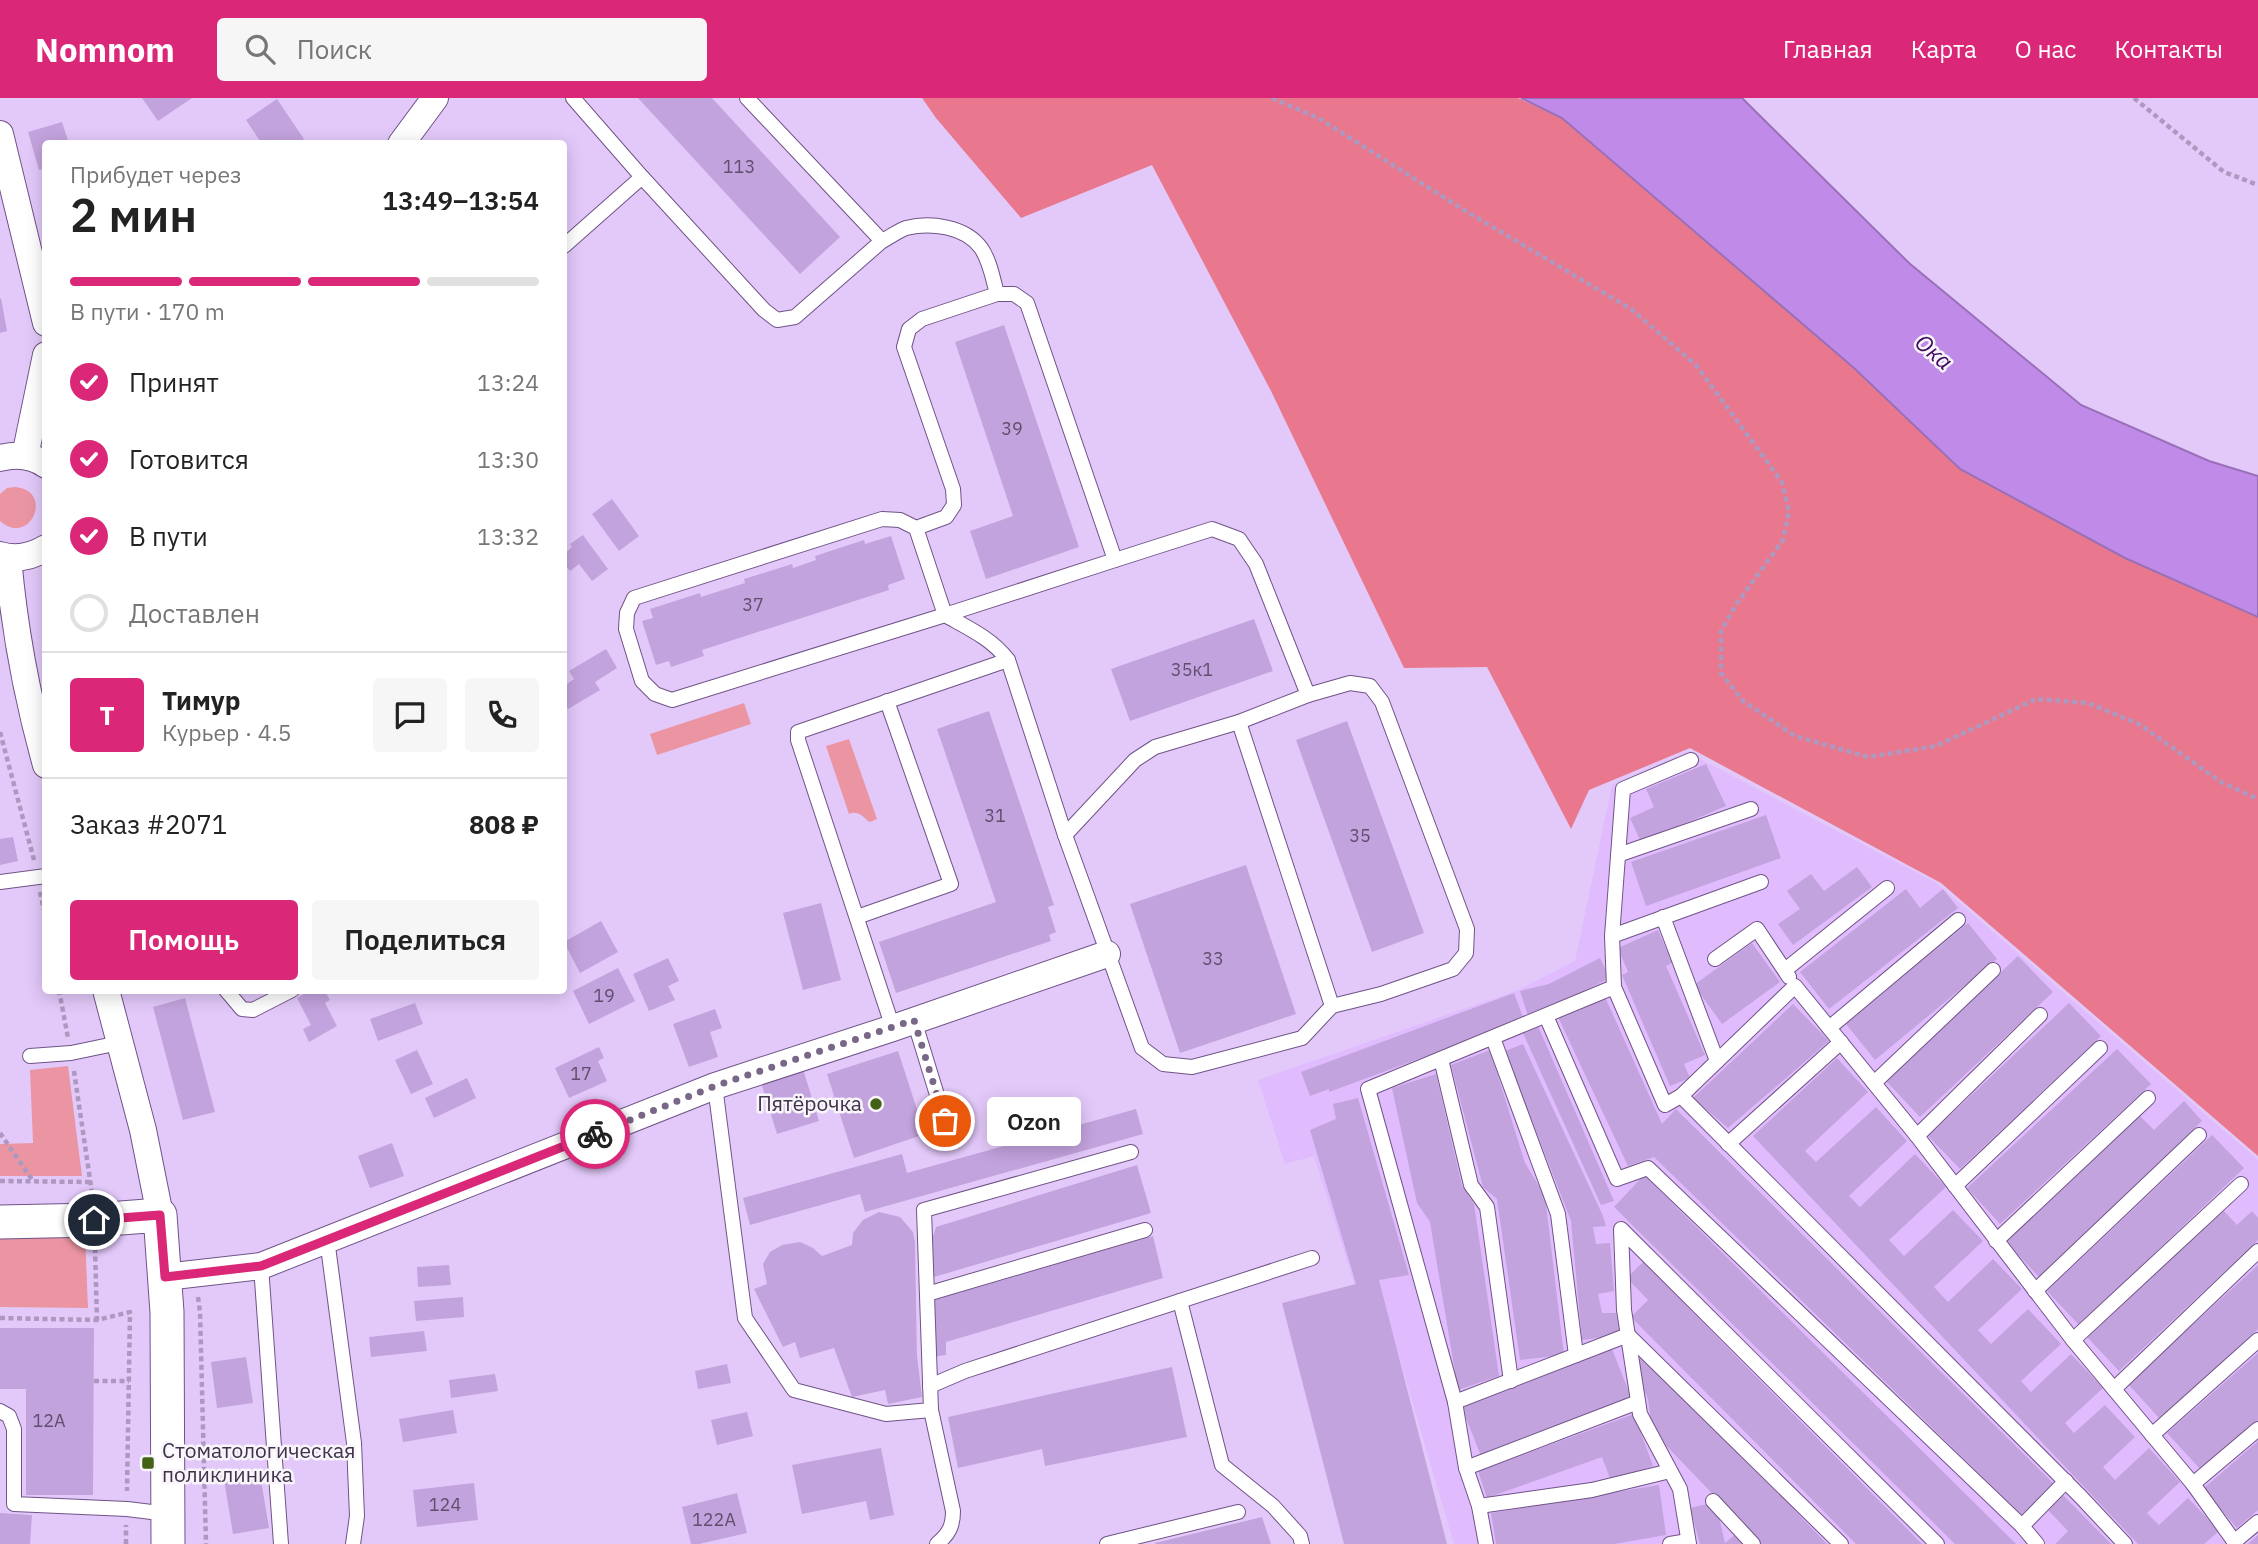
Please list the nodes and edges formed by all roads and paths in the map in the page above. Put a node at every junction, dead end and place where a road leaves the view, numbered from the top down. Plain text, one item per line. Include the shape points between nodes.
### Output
1 (435, 98) edge
2 (573, 98) edge
3 (747, 98) edge
4 (1272, 98) edge
5 (2134, 98) edge
6 (0, 134) edge
7 (404, 140) edge
8 (642, 177) junction
9 (2258, 185) edge
10 (882, 241) junction
11 (567, 243) edge
12 (997, 294) junction
13 (42, 307) edge
14 (42, 374) edge
15 (24, 460) edge
16 (916, 528) junction
17 (42, 550) edge
18 (1115, 560) junction
19 (4, 565) edge
20 (945, 615) junction
21 (1007, 660) junction
22 (1308, 695) junction
23 (887, 701) junction
24 (38, 705) edge
25 (1239, 722) junction
26 (0, 733) edge
27 (42, 735) edge
28 (1691, 760) dead end
29 (2258, 799) edge
30 (1751, 809) dead end
31 (1065, 835) junction
32 (1618, 855) junction
33 (41, 876) edge
34 (0, 882) edge
35 (1761, 882) dead end
36 (1887, 888) dead end
37 (857, 917) junction
38 (1663, 917) junction
39 (1958, 920) dead end
40 (1612, 936) junction
41 (1107, 954) junction
42 (1715, 959) dead end
43 (1785, 970) junction
44 (1993, 970) dead end
45 (1796, 986) junction
46 (1614, 987) junction
47 (60, 994) edge
48 (107, 994) edge
49 (229, 994) edge
50 (284, 994) edge
51 (1332, 1006) junction
52 (2040, 1015) dead end
53 (1546, 1016) junction
54 (904, 1024) junction
55 (1829, 1028) junction
56 (1493, 1038) junction
57 (1841, 1042) junction
58 (119, 1043) junction
59 (2100, 1048) dead end
60 (71, 1053) junction
61 (30, 1056) dead end
62 (1441, 1059) junction
63 (1717, 1061) junction
64 (1874, 1083) junction
65 (715, 1086) junction
66 (1681, 1096) junction
67 (2148, 1098) dead end
68 (945, 1121) dead end
69 (0, 1133) edge
70 (2199, 1135) dead end
71 (1917, 1136) junction
72 (1728, 1144) junction
73 (1131, 1152) dead end
74 (0, 1181) edge
75 (33, 1181) junction
76 (91, 1181) junction
77 (2241, 1184) dead end
78 (1955, 1186) junction
79 (160, 1215) junction
80 (94, 1220) junction
81 (0, 1222) edge
82 (1145, 1230) dead end
83 (327, 1239) junction
84 (1996, 1241) junction
85 (2258, 1251) edge
86 (1312, 1258) dead end
87 (261, 1266) junction
88 (165, 1277) junction
89 (2035, 1291) junction
90 (927, 1294) junction
91 (1180, 1301) junction
92 (0, 1318) edge
93 (97, 1320) junction
94 (1628, 1335) junction
95 (2258, 1339) edge
96 (2073, 1340) junction
97 (1576, 1355) junction
98 (94, 1381) dead end
99 (129, 1381) junction
100 (1511, 1381) junction
101 (930, 1386) junction
102 (2114, 1389) junction
103 (1455, 1402) junction
104 (1638, 1402) junction
105 (930, 1410) junction
106 (0, 1411) edge
107 (2258, 1429) edge
108 (2152, 1436) junction
109 (1466, 1468) junction
110 (1670, 1471) junction
111 (2066, 1481) junction
112 (2193, 1484) junction
113 (1713, 1501) dead end
114 (1479, 1506) junction
115 (127, 1509) junction
116 (1238, 1512) dead end
117 (2258, 1521) edge
118 (2022, 1526) junction
119 (168, 1529) edge
120 (939, 1543) edge
121 (1689, 1543) edge
122 (2235, 1543) edge
123 (281, 1544) edge
124 (354, 1544) edge
125 (1107, 1544) edge
126 (1302, 1544) edge
127 (1486, 1544) edge
128 (1670, 1544) edge
129 (1753, 1544) edge
130 (1840, 1544) edge
131 (1937, 1544) edge
132 (2037, 1544) edge
133 (2125, 1544) edge

1 - 7 street
2 - 8 lane
3 - 10 lane
4 - 29 path via 1321,119 1631,309 1696,365 1782,482 1789,512 1783,540 1721,631 1721,673 1743,701 1796,736 1868,757 1937,746 2036,699 2088,703 2139,723 2221,782
5 - 9 path via 2224,172
6 - 13 street
8 - 10 lane via 777,320 795,317
8 - 11 lane
10 - 12 lane via 904,229 932,224 960,231 980,246
12 - 16 lane via 922,319 909,329 904,347 953,489 954,505 946,517
12 - 18 lane via 1014,294 1027,303
14 - 15 street
16 - 20 lane
16 - 20 lane via 900,520 882,519 634,598 626,629 642,681 654,694 672,700
17 - 19 street
18 - 20 lane
18 - 22 lane via 1212,529 1239,539 1256,564
19 - 24 street
20 - 21 lane via 984,637
21 - 23 lane
21 - 31 lane
22 - 25 lane
22 - 51 lane via 1350,682 1370,686 1382,702 1467,929 1466,953 1454,969
23 - 37 lane via 798,732
23 - 37 lane via 951,884
24 - 27 street
25 - 31 lane via 1154,747 1135,760
25 - 51 lane
26 - 33 path
28 - 32 lane via 1623,789
30 - 32 lane
31 - 41 lane
32 - 40 lane
33 - 34 lane
35 - 38 lane
36 - 43 lane
37 - 54 lane
38 - 40 lane
38 - 63 lane
39 - 55 lane
40 - 46 lane
41 - 51 lane via 1142,1048 1163,1064 1192,1067 1302,1038
41 - 54 street
42 - 43 lane via 1756,929
43 - 45 lane
44 - 64 lane
45 - 55 lane
45 - 63 lane
46 - 53 lane
46 - 66 lane via 1665,1105
47 - 60 path
48 - 58 street
49 - 50 lane via 242,1009 253,1010
52 - 71 lane
53 - 56 lane
53 - 118 lane via 1617,1179 1648,1168
54 - 65 street
54 - 68 lane
55 - 57 lane
56 - 62 lane
56 - 97 lane via 1558,1214
57 - 64 lane
57 - 72 lane
58 - 60 lane
58 - 79 street
59 - 78 lane
60 - 61 lane
60 - 76 path
62 - 100 lane via 1471,1185 1487,1207
62 - 103 lane via 1368,1089
63 - 66 lane
64 - 71 lane
65 - 83 street
65 - 105 lane via 746,1318 752,1329 794,1390 886,1414
66 - 72 lane
67 - 84 lane
69 - 75 path
70 - 89 lane
71 - 78 lane
72 - 111 lane
73 - 90 lane via 924,1210
74 - 75 path
75 - 76 path
76 - 80 path
77 - 96 lane
78 - 84 lane
79 - 80 street
79 - 88 street
80 - 81 street
80 - 93 path
82 - 90 lane
83 - 87 street
83 - 124 lane via 354,1443
84 - 89 lane
85 - 102 lane
86 - 91 lane
87 - 88 street
87 - 123 lane
88 - 119 street
89 - 96 lane
90 - 101 lane
91 - 101 lane
91 - 126 lane via 1222,1465 1273,1506
92 - 93 path
93 - 99 path via 130,1312
94 - 97 lane
94 - 104 lane
94 - 130 lane
94 - 131 lane via 1620,1229
95 - 108 lane
96 - 102 lane
97 - 100 lane
98 - 99 path
99 - 115 path
100 - 103 lane
101 - 105 lane
102 - 108 lane
103 - 109 lane
104 - 109 lane
104 - 110 lane
105 - 120 lane via 953,1511 953,1524
106 - 115 lane via 9,1416 15,1429 14,1504
107 - 112 lane
108 - 112 lane
109 - 114 lane
110 - 114 lane via 1592,1490
110 - 121 lane via 1680,1489
111 - 118 lane
111 - 133 lane
112 - 122 lane
113 - 129 lane
114 - 127 lane
115 - 119 lane
116 - 125 lane
117 - 122 lane
118 - 132 lane
121 - 128 lane

